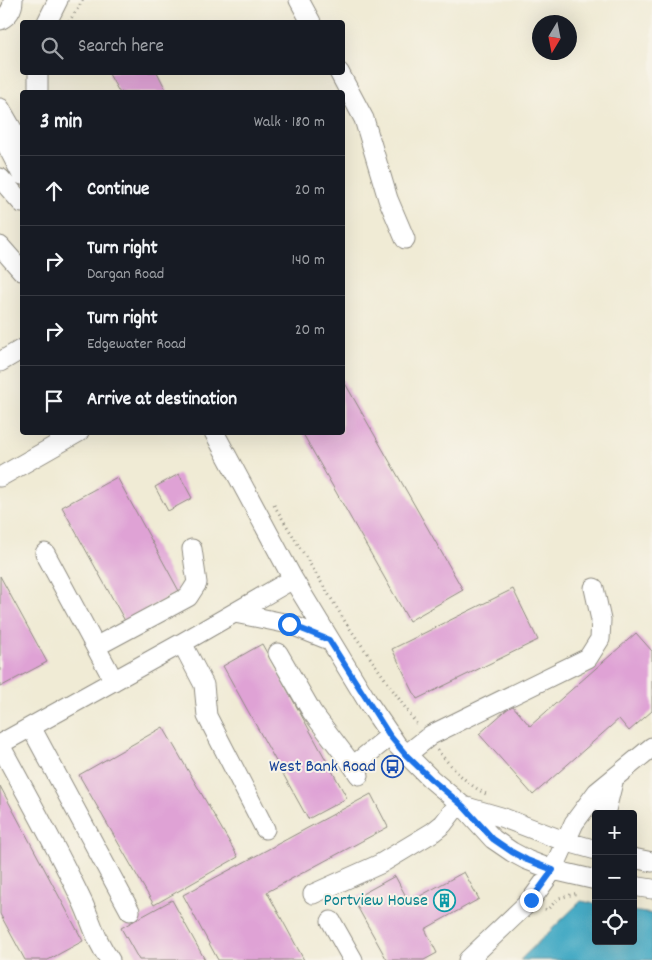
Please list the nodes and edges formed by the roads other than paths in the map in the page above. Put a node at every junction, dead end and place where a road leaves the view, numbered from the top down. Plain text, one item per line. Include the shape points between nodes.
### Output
1 (13, 0) edge
2 (58, 0) edge
3 (298, 0) edge
4 (0, 20) edge
5 (48, 20) edge
6 (310, 20) edge
7 (38, 75) edge
8 (341, 75) edge
9 (38, 90) edge
10 (0, 108) edge
11 (0, 132) edge
12 (20, 143) edge
13 (20, 171) edge
14 (0, 178) edge
15 (20, 201) edge
16 (405, 239) dead end
17 (0, 246) edge
18 (20, 269) edge
19 (20, 350) edge
20 (0, 362) edge
21 (74, 435) edge
22 (216, 435) edge
23 (0, 477) edge
24 (192, 549) dead end
25 (45, 553) dead end
26 (293, 579) junction
27 (594, 588) dead end
28 (235, 614) junction
29 (329, 640) junction
30 (182, 643) junction
31 (96, 646) junction
32 (278, 653) dead end
33 (114, 681) junction
34 (30, 727) junction
35 (390, 736) junction
36 (0, 744) edge
37 (652, 746) edge
38 (406, 755) junction
39 (614, 778) junction
40 (461, 805) junction
41 (606, 810) edge
42 (265, 829) dead end
43 (564, 841) junction
44 (592, 849) edge
45 (637, 859) edge
46 (652, 862) edge
47 (553, 870) junction
48 (592, 879) edge
49 (637, 887) edge
50 (652, 889) edge
51 (313, 894) dead end
52 (130, 911) dead end
53 (331, 921) dead end
54 (110, 960) edge
55 (352, 960) edge
56 (468, 960) edge

1 - 4 street via 6,17
2 - 5 street
3 - 6 street
7 - 9 street
8 - 16 street via 364,118 388,199
10 - 12 street
11 - 13 street
14 - 15 street
17 - 18 street
19 - 20 street
21 - 23 street
22 - 26 street
24 - 31 street via 197,583 188,597
25 - 31 street
26 - 28 street
26 - 29 street
27 - 38 street via 601,620 600,639 588,658 427,738
28 - 29 street via 289,624
28 - 30 street
29 - 35 street
30 - 33 street
30 - 42 street via 204,685 207,716
31 - 33 street
32 - 35 street via 312,712 357,771
33 - 34 street
34 - 36 street
34 - 52 street
35 - 38 street
36 - 54 street via 83,903 102,950
37 - 39 street
38 - 40 street
39 - 41 street
39 - 43 street via 597,792
40 - 43 street
40 - 47 street via 493,839 527,860
40 - 51 street via 433,832 380,864
43 - 44 street
43 - 47 street
45 - 46 street
47 - 48 street
47 - 56 street via 531,900
49 - 50 street
53 - 55 street

